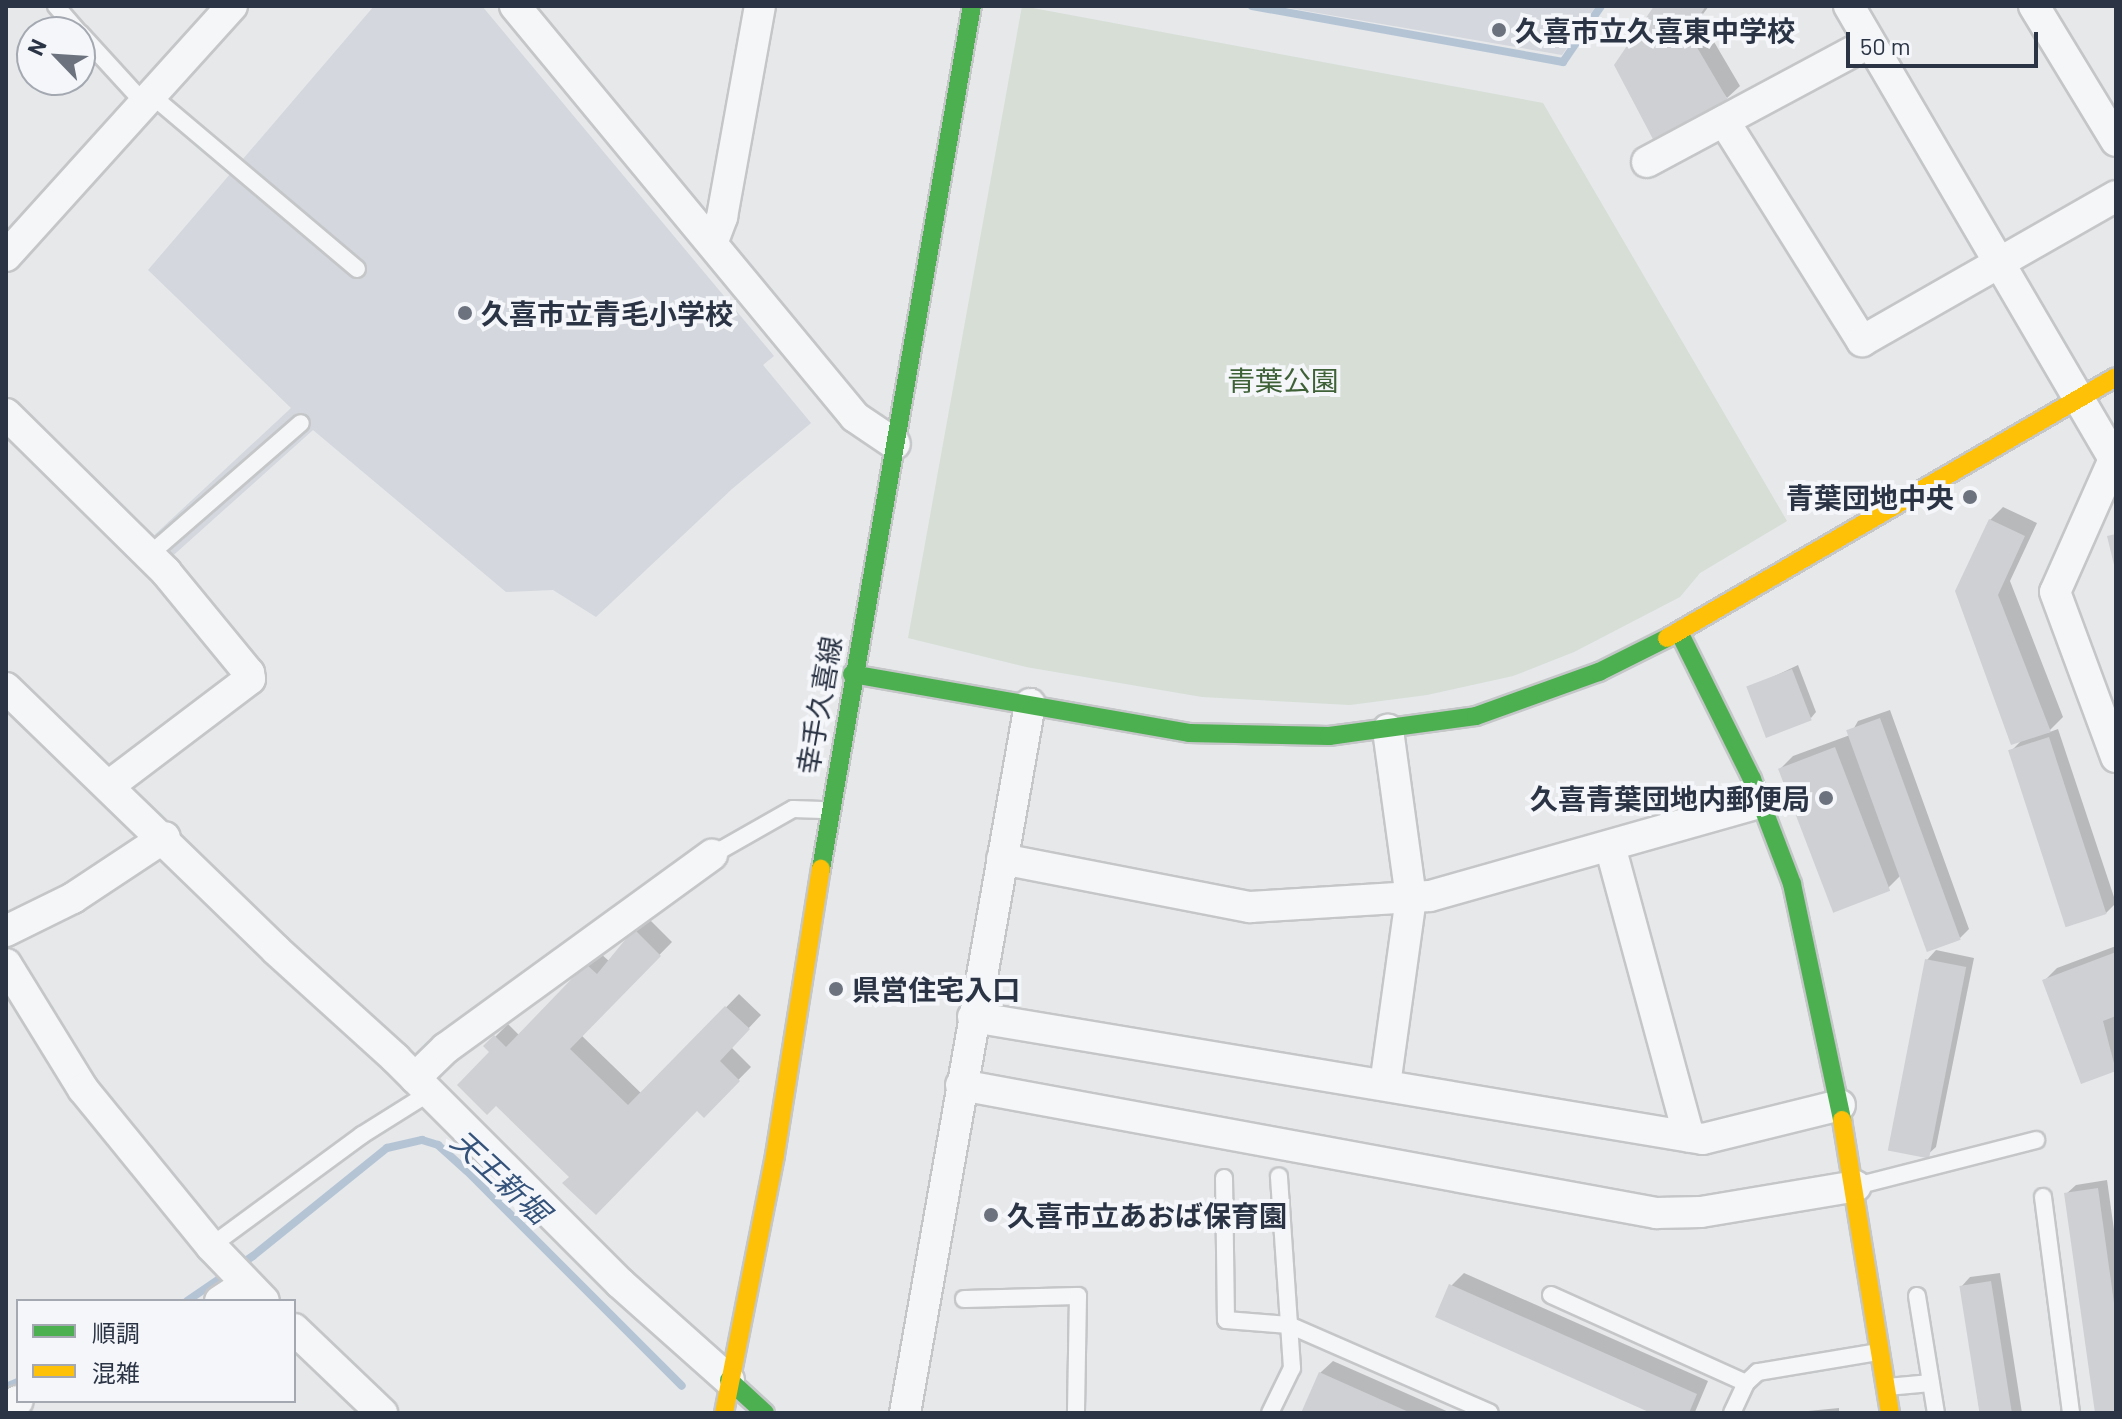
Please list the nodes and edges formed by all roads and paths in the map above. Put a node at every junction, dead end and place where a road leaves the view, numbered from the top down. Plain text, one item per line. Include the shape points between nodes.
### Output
1 (232, 6) edge
2 (515, 6) edge
3 (760, 6) edge
4 (972, 6) edge
5 (1849, 6) edge
6 (2034, 6) edge
7 (1869, 43) junction
8 (96, 48) edge
9 (147, 98) junction
10 (1724, 121) junction
11 (2116, 141) edge
12 (1647, 162) dead end
13 (2116, 196) edge
14 (713, 241) junction
15 (6, 256) edge
16 (2002, 261) junction
17 (357, 269) dead end
18 (2116, 377) edge
19 (2079, 399) junction
20 (6, 414) edge
21 (301, 423) dead end
22 (895, 444) junction
23 (2115, 458) edge
24 (149, 555) junction
25 (1679, 632) junction
26 (852, 674) junction
27 (6, 688) edge
28 (1030, 704) junction
29 (1388, 730) junction
30 (2116, 757) edge
31 (110, 785) junction
32 (1762, 802) junction
33 (830, 810) junction
34 (165, 837) junction
35 (1610, 846) junction
36 (712, 855) joint
37 (1002, 859) junction
38 (1411, 898) junction
39 (6, 931) edge
40 (6, 964) edge
41 (973, 1017) junction
42 (961, 1085) junction
43 (1385, 1085) junction
44 (422, 1086) junction
45 (1840, 1105) junction
46 (1689, 1136) junction
47 (2036, 1140) dead end
48 (1279, 1176) dead end
49 (1224, 1178) dead end
50 (1856, 1186) junction
51 (2043, 1197) dead end
52 (238, 1274) edge
53 (1551, 1295) dead end
54 (1917, 1296) dead end
55 (221, 1299) edge
56 (964, 1299) dead end
57 (1289, 1325) junction
58 (296, 1331) edge
59 (1880, 1352) junction
60 (729, 1380) junction
61 (1746, 1383) junction
62 (1931, 1383) junction
63 (1886, 1387) junction
64 (382, 1413) edge
65 (724, 1413) edge
66 (765, 1413) edge
67 (905, 1413) edge
68 (1076, 1413) edge
69 (1270, 1413) edge
70 (1490, 1413) edge
71 (1732, 1413) edge
72 (1890, 1413) edge
73 (1936, 1413) edge
74 (2071, 1413) edge

1 - 9 street
2 - 14 street
3 - 14 street via 722,217
4 - 22 street, 幸手久喜線
5 - 7 street
6 - 11 street
7 - 10 street
7 - 16 street
8 - 9 lane
9 - 15 street
9 - 17 lane
10 - 12 street
10 - 16 street via 1862,341
13 - 16 street
14 - 22 street via 855,417
16 - 19 street
18 - 19 street
19 - 23 street
19 - 25 street
20 - 24 street
21 - 24 lane
22 - 26 street, 幸手久喜線
23 - 30 street via 2055,592
24 - 31 street via 242,661 250,679
25 - 29 street via 1535,698 1476,716
25 - 32 street
26 - 28 street
26 - 33 street, 幸手久喜線
27 - 31 street
28 - 29 street via 1189,733 1329,736
28 - 37 street
29 - 38 street
31 - 34 street
32 - 35 street
32 - 45 street via 1792,884
33 - 36 lane via 793,809
33 - 60 street, 幸手久喜線 via 775,1155
34 - 39 street via 73,898
34 - 44 street via 287,961
35 - 38 street
35 - 46 street
36 - 44 street via 446,1048
37 - 38 street via 1250,907
37 - 41 street
38 - 43 street
40 - 52 street via 83,1089
41 - 42 street
41 - 43 street
42 - 50 street via 1656,1213 1701,1212
42 - 67 street
43 - 46 street
44 - 52 lane via 362,1135
44 - 60 street via 620,1283
45 - 46 street via 1703,1139
45 - 50 street
47 - 50 lane
48 - 57 lane
49 - 57 lane via 1226,1320
50 - 59 street
51 - 74 lane
52 - 55 street
53 - 61 lane
54 - 62 lane
56 - 68 lane via 1078,1296
57 - 69 lane via 1292,1368
57 - 70 lane
58 - 64 street
59 - 61 lane via 1774,1367
59 - 63 street
60 - 65 street, 幸手久喜線
60 - 66 street
61 - 71 lane
62 - 63 lane
62 - 73 lane
63 - 72 street

